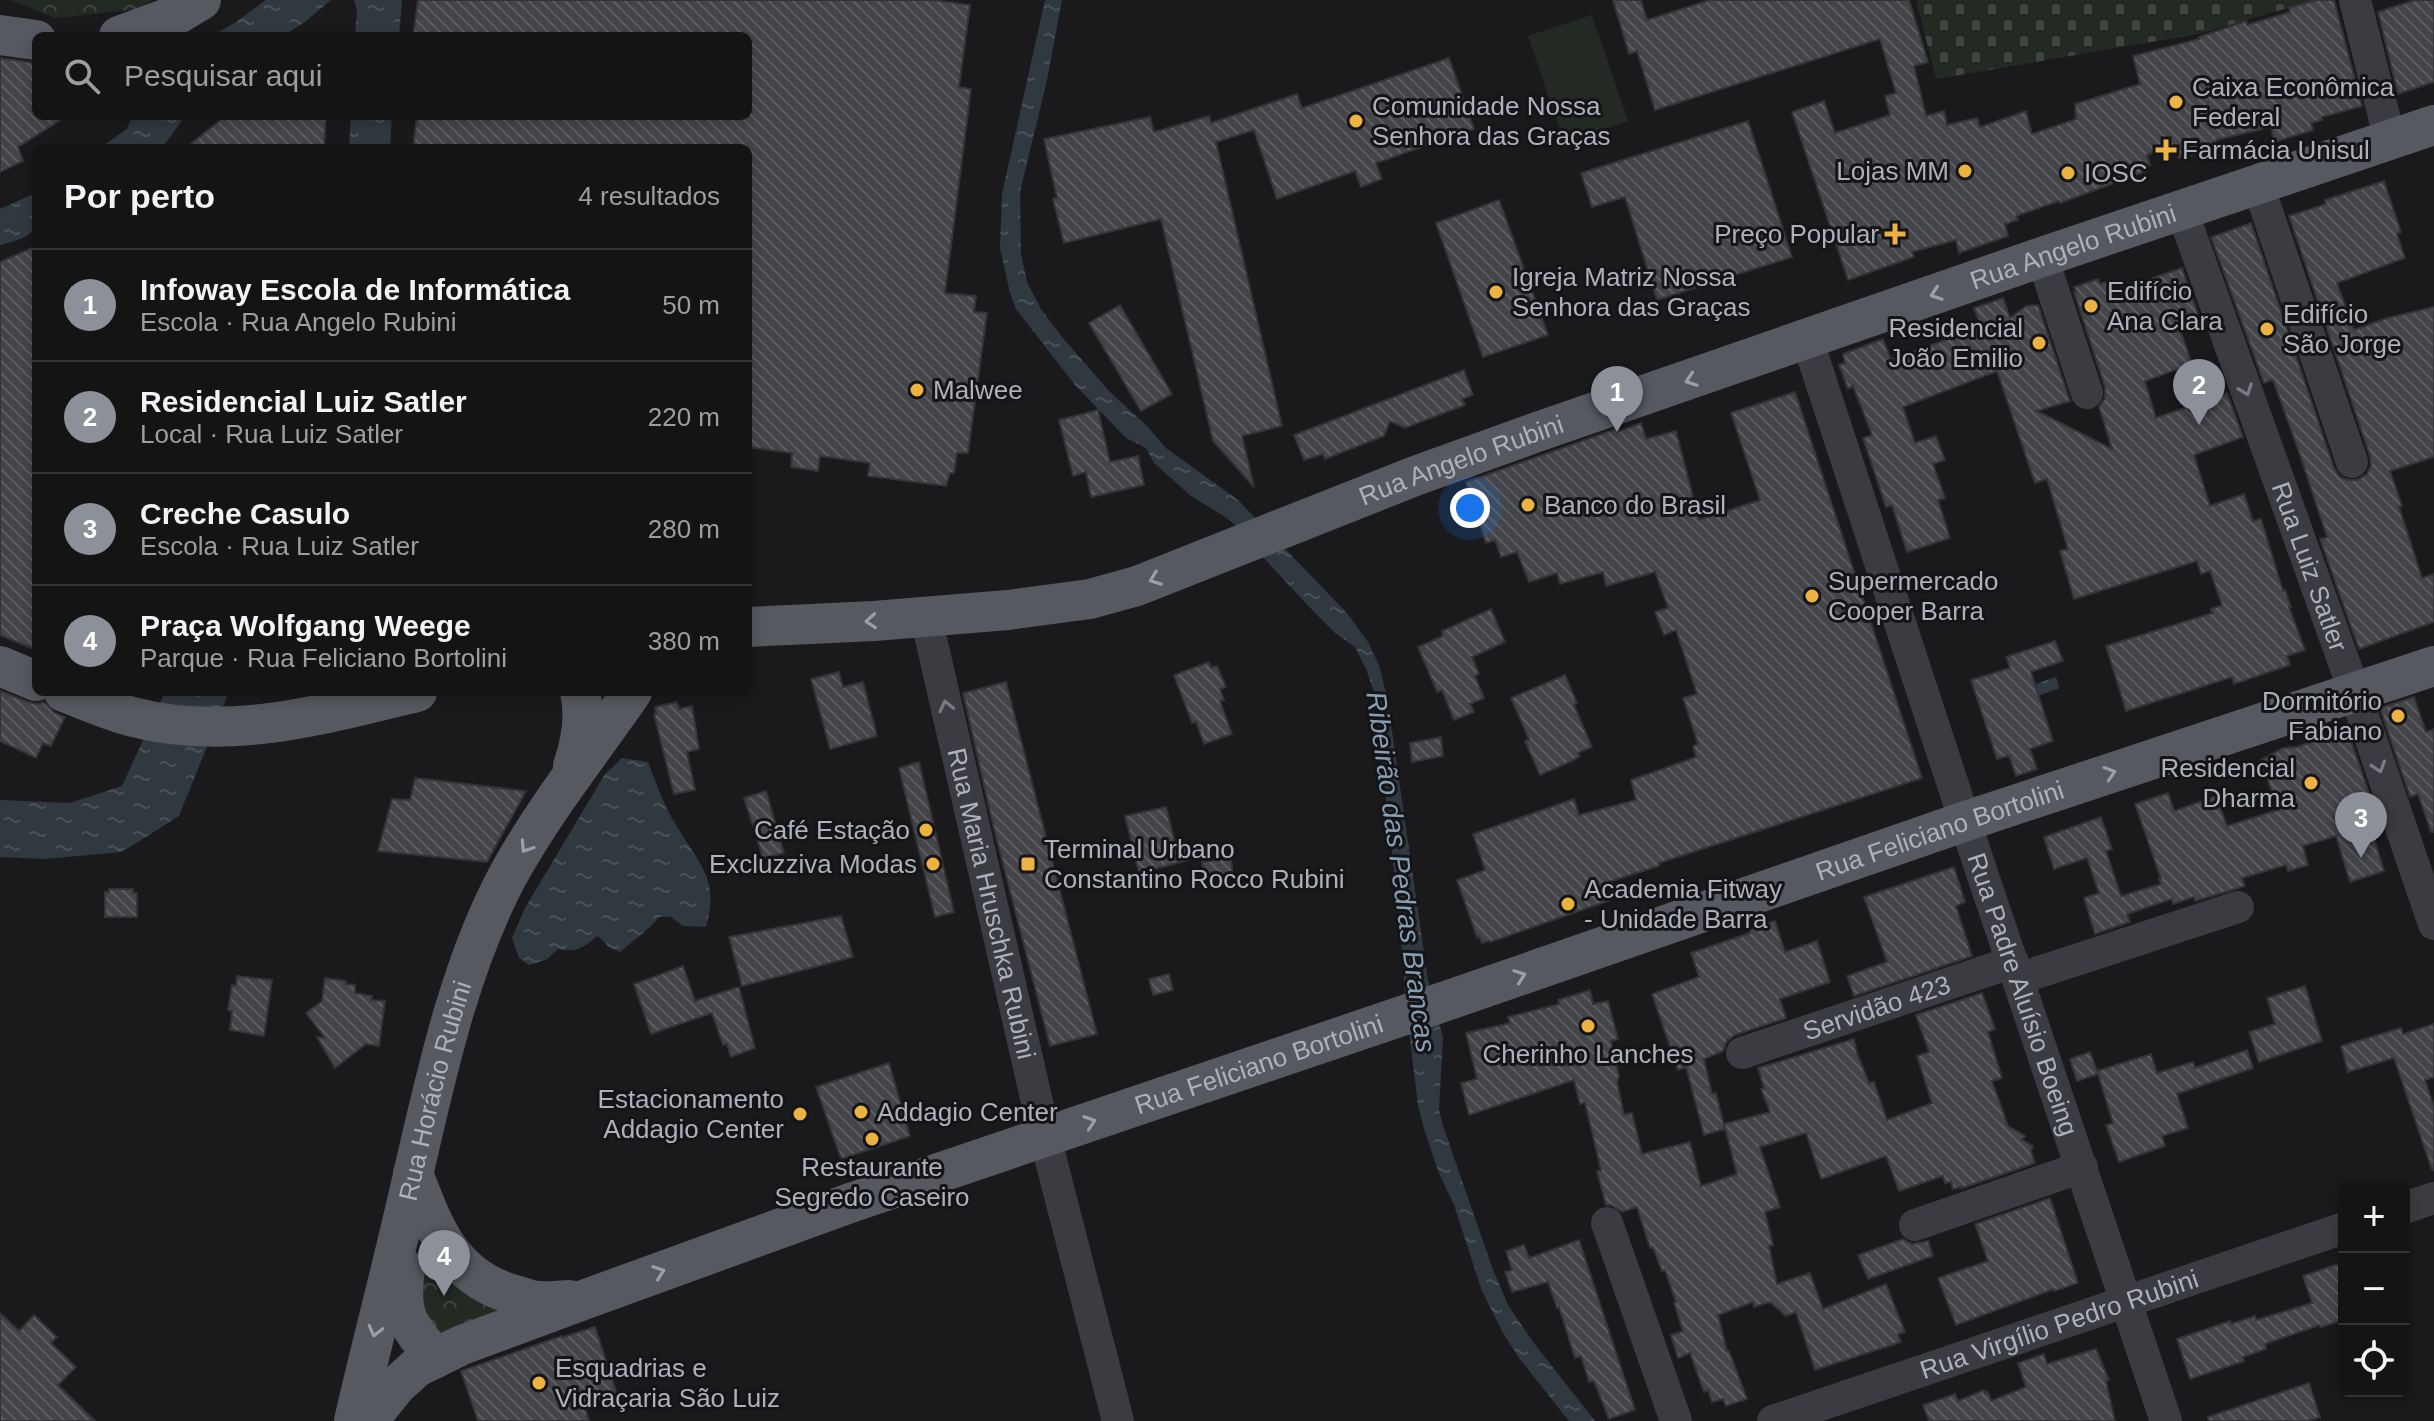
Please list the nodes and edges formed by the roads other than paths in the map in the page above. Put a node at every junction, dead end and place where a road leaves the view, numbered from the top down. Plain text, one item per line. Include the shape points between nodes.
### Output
1 (201, 0) edge
2 (2355, 0) edge
3 (130, 32) edge
4 (0, 35) edge
5 (32, 39) edge
6 (2434, 125) edge
7 (2390, 140) junction
8 (2258, 185) junction
9 (2182, 211) junction
10 (2042, 257) junction
11 (1807, 339) junction
12 (2087, 393) dead end
13 (2352, 462) dead end
14 (926, 617) junction
15 (752, 628) edge
16 (0, 666) edge
17 (2434, 666) edge
18 (32, 679) edge
19 (2355, 693) junction
20 (74, 696) edge
21 (400, 696) edge
22 (581, 696) edge
23 (629, 696) edge
24 (568, 781) junction
25 (1966, 821) junction
26 (2238, 907) dead end
27 (2434, 924) edge
28 (2016, 970) junction
29 (1742, 1053) dead end
30 (1045, 1137) junction
31 (2082, 1167) junction
32 (411, 1186) junction
33 (2434, 1198) edge
34 (2410, 1206) edge
35 (1607, 1223) dead end
36 (1915, 1225) dead end
37 (2338, 1230) edge
38 (586, 1299) junction
39 (2127, 1302) junction
40 (436, 1358) junction
41 (354, 1421) edge
42 (368, 1421) edge
43 (1118, 1421) edge
44 (1676, 1421) edge
45 (1773, 1421) edge
46 (2166, 1421) edge

1 - 3 main road
2 - 7 street
4 - 5 main road
6 - 7 main road, Rua Angelo Rubini
7 - 8 main road, Rua Angelo Rubini
8 - 9 main road, Rua Angelo Rubini
8 - 13 street
9 - 10 main road, Rua Angelo Rubini
9 -> 19 street, Rua Luiz Satler
10 -> 11 main road, Rua Angelo Rubini
10 - 12 street
11 -> 14 main road, Rua Angelo Rubini via 1537,432 1137,586 1090,599
11 - 25 street, Rua Padre Aluísio Boeing
14 -> 15 main road, Rua Angelo Rubini
30 -> 14 street, Rua Maria Hruschka Rubini
16 - 18 main road
17 - 19 main road, Rua Feliciano Bortolini
25 -> 19 main road, Rua Feliciano Bortolini
19 -> 27 street, Rua Luiz Satler
20 - 21 main road via 148,720 222,728 304,718
22 - 24 main road, Rua Horácio Rubini via 582,730
23 - 24 main road, Rua Horácio Rubini
24 -> 32 main road, Rua Horácio Rubini via 512,868 480,938 453,1016
25 - 28 street, Rua Padre Aluísio Boeing
30 -> 25 main road, Rua Feliciano Bortolini
26 - 28 street, Servidão 423
28 - 29 street, Servidão 423
28 - 31 street, Rua Padre Aluísio Boeing
38 -> 30 main road, Rua Feliciano Bortolini
30 - 43 street, Rua Maria Hruschka Rubini
31 - 36 street
31 - 39 street, Rua Padre Aluísio Boeing
32 - 38 main road, Rua Feliciano Bortolini via 454,1258 474,1278 538,1302
32 - 40 main road via 402,1297 406,1319
32 -> 41 main road, Rua Horácio Rubini
33 - 34 street
35 - 44 street
37 - 39 street, Rua Virgílio Pedro Rubini
38 - 40 main road, Rua Feliciano Bortolini
39 - 45 street, Rua Virgílio Pedro Rubini
39 - 46 street, Rua Padre Aluísio Boeing
40 - 42 main road, Rua Feliciano Bortolini via 396,1386

